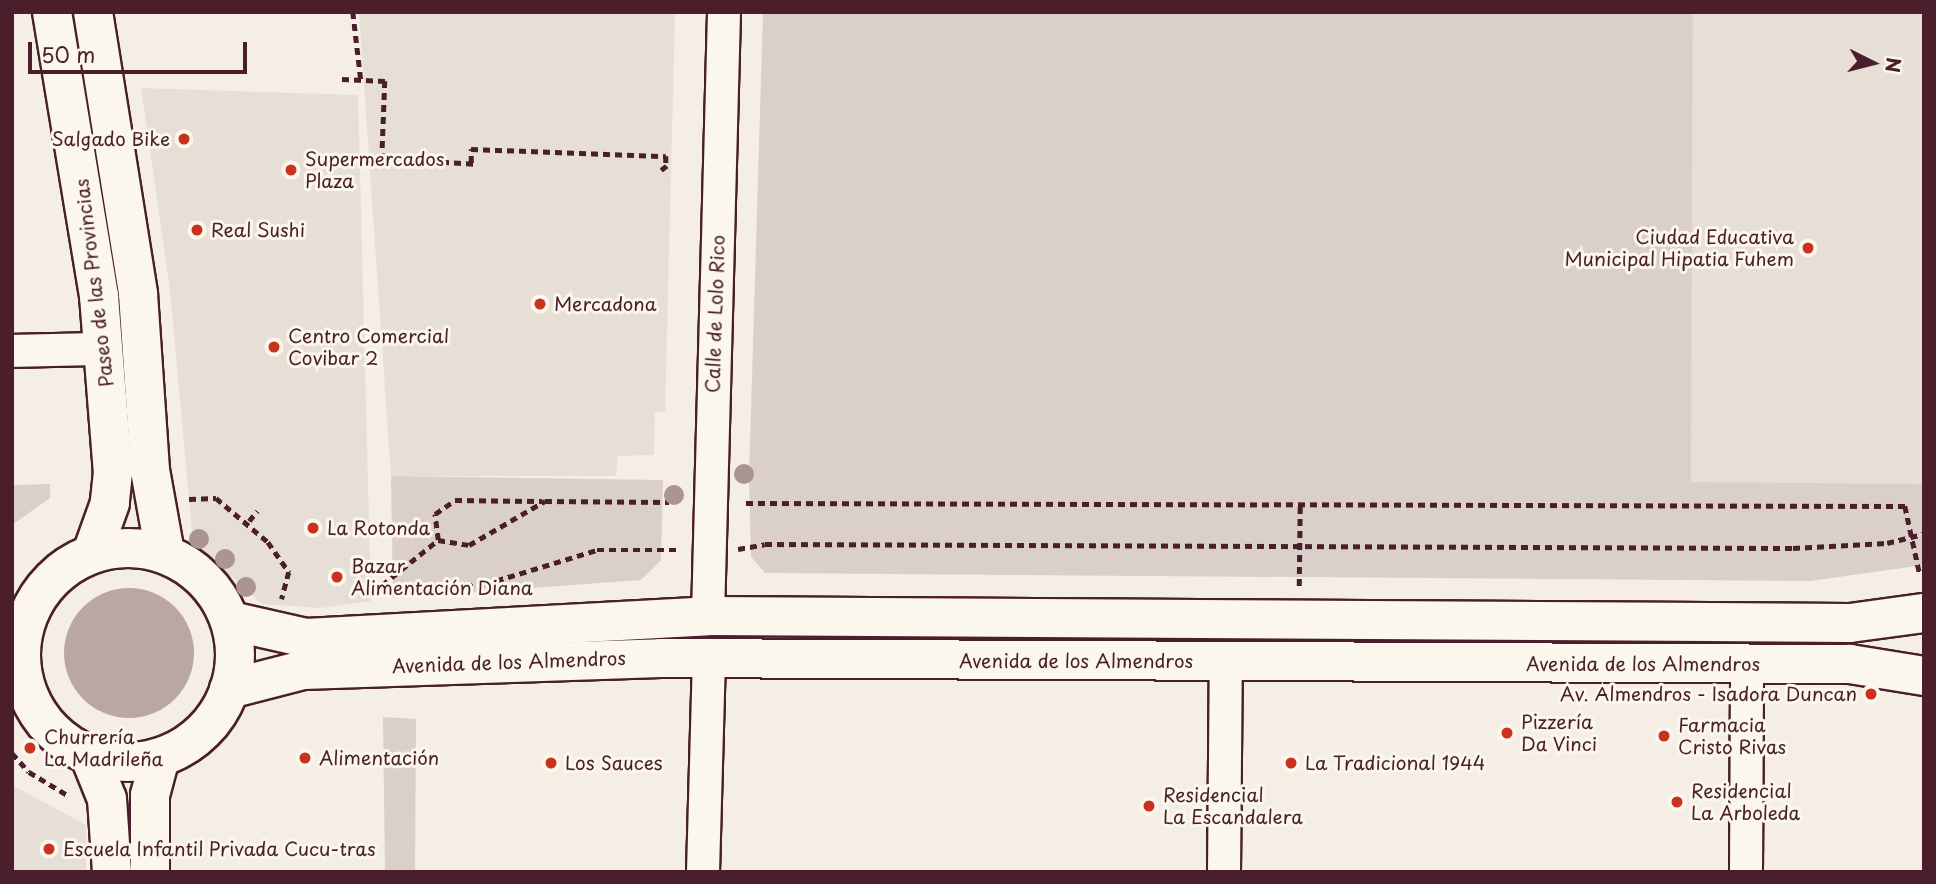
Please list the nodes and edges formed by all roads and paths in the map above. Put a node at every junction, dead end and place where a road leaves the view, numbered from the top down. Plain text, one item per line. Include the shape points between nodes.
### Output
1 (52, 12) edge
2 (93, 12) edge
3 (353, 12) edge
4 (724, 12) edge
5 (342, 79) dead end
6 (361, 80) junction
7 (471, 163) junction
8 (478, 164) dead end
9 (661, 170) dead end
10 (103, 349) junction
11 (12, 351) edge
12 (174, 499) dead end
13 (545, 501) junction
14 (669, 502) dead end
15 (746, 503) dead end
16 (1300, 505) junction
17 (257, 511) dead end
18 (249, 521) junction
19 (1924, 534) edge
20 (1913, 536) junction
21 (438, 540) junction
22 (1300, 545) junction
23 (709, 551) junction
24 (92, 553) junction
25 (165, 553) junction
26 (1920, 575) dead end
27 (382, 585) dead end
28 (1299, 586) dead end
29 (382, 593) dead end
30 (280, 606) dead end
31 (22, 608) edge
32 (1924, 612) edge
33 (708, 616) junction
34 (231, 621) junction
35 (709, 658) junction
36 (1226, 661) junction
37 (1747, 664) junction
38 (1924, 676) edge
39 (18, 680) edge
40 (229, 689) junction
41 (12, 753) edge
42 (90, 757) junction
43 (160, 758) junction
44 (74, 799) dead end
45 (112, 872) edge
46 (150, 872) edge
47 (703, 872) edge
48 (1224, 872) edge
49 (1746, 872) edge

1 - 10 street, Paseo de las Provincias via 66,70
2 - 25 street, Paseo de las Provincias via 138,294 150,470
3 - 6 path
4 - 23 street, Calle de Lolo Rico
5 - 6 path
6 - 7 path via 385,81 382,158
7 - 8 path
7 - 9 path via 471,149 666,156 668,163
10 - 11 street
10 - 24 street, Paseo de las Provincias via 113,472 110,503
12 - 18 path via 216,498
13 - 14 path
13 - 21 path via 470,545
13 - 21 path via 455,500 435,514
15 - 16 path
16 - 20 path via 1905,506
16 - 22 path
17 - 18 path
18 - 30 path via 289,572
19 - 20 path
20 - 22 path via 1793,548
20 - 26 path
21 - 27 path
22 - 23 path via 765,544
22 - 28 path
23 - 29 path via 597,550 485,584
23 - 33 street, Calle de Lolo Rico
24 - 25 street via 133,547
24 - 31 street via 48,583
25 - 34 street via 197,572
31 - 39 street
32 - 33 street, Avenida de los Almendros via 1850,623
33 - 34 street, Avenida de los Almendros via 306,638
34 - 40 street via 236,655
35 - 36 street, Avenida de los Almendros
35 - 40 street, Avenida de los Almendros via 303,670
35 - 47 street
36 - 37 street, Avenida de los Almendros
36 - 48 street
37 - 38 street, Avenida de los Almendros via 1850,664
37 - 49 street
39 - 42 street via 36,711 66,744
40 - 43 street via 196,739
41 - 44 path via 29,772
42 - 43 street via 129,764
42 - 45 street via 107,799
43 - 46 street via 150,795

